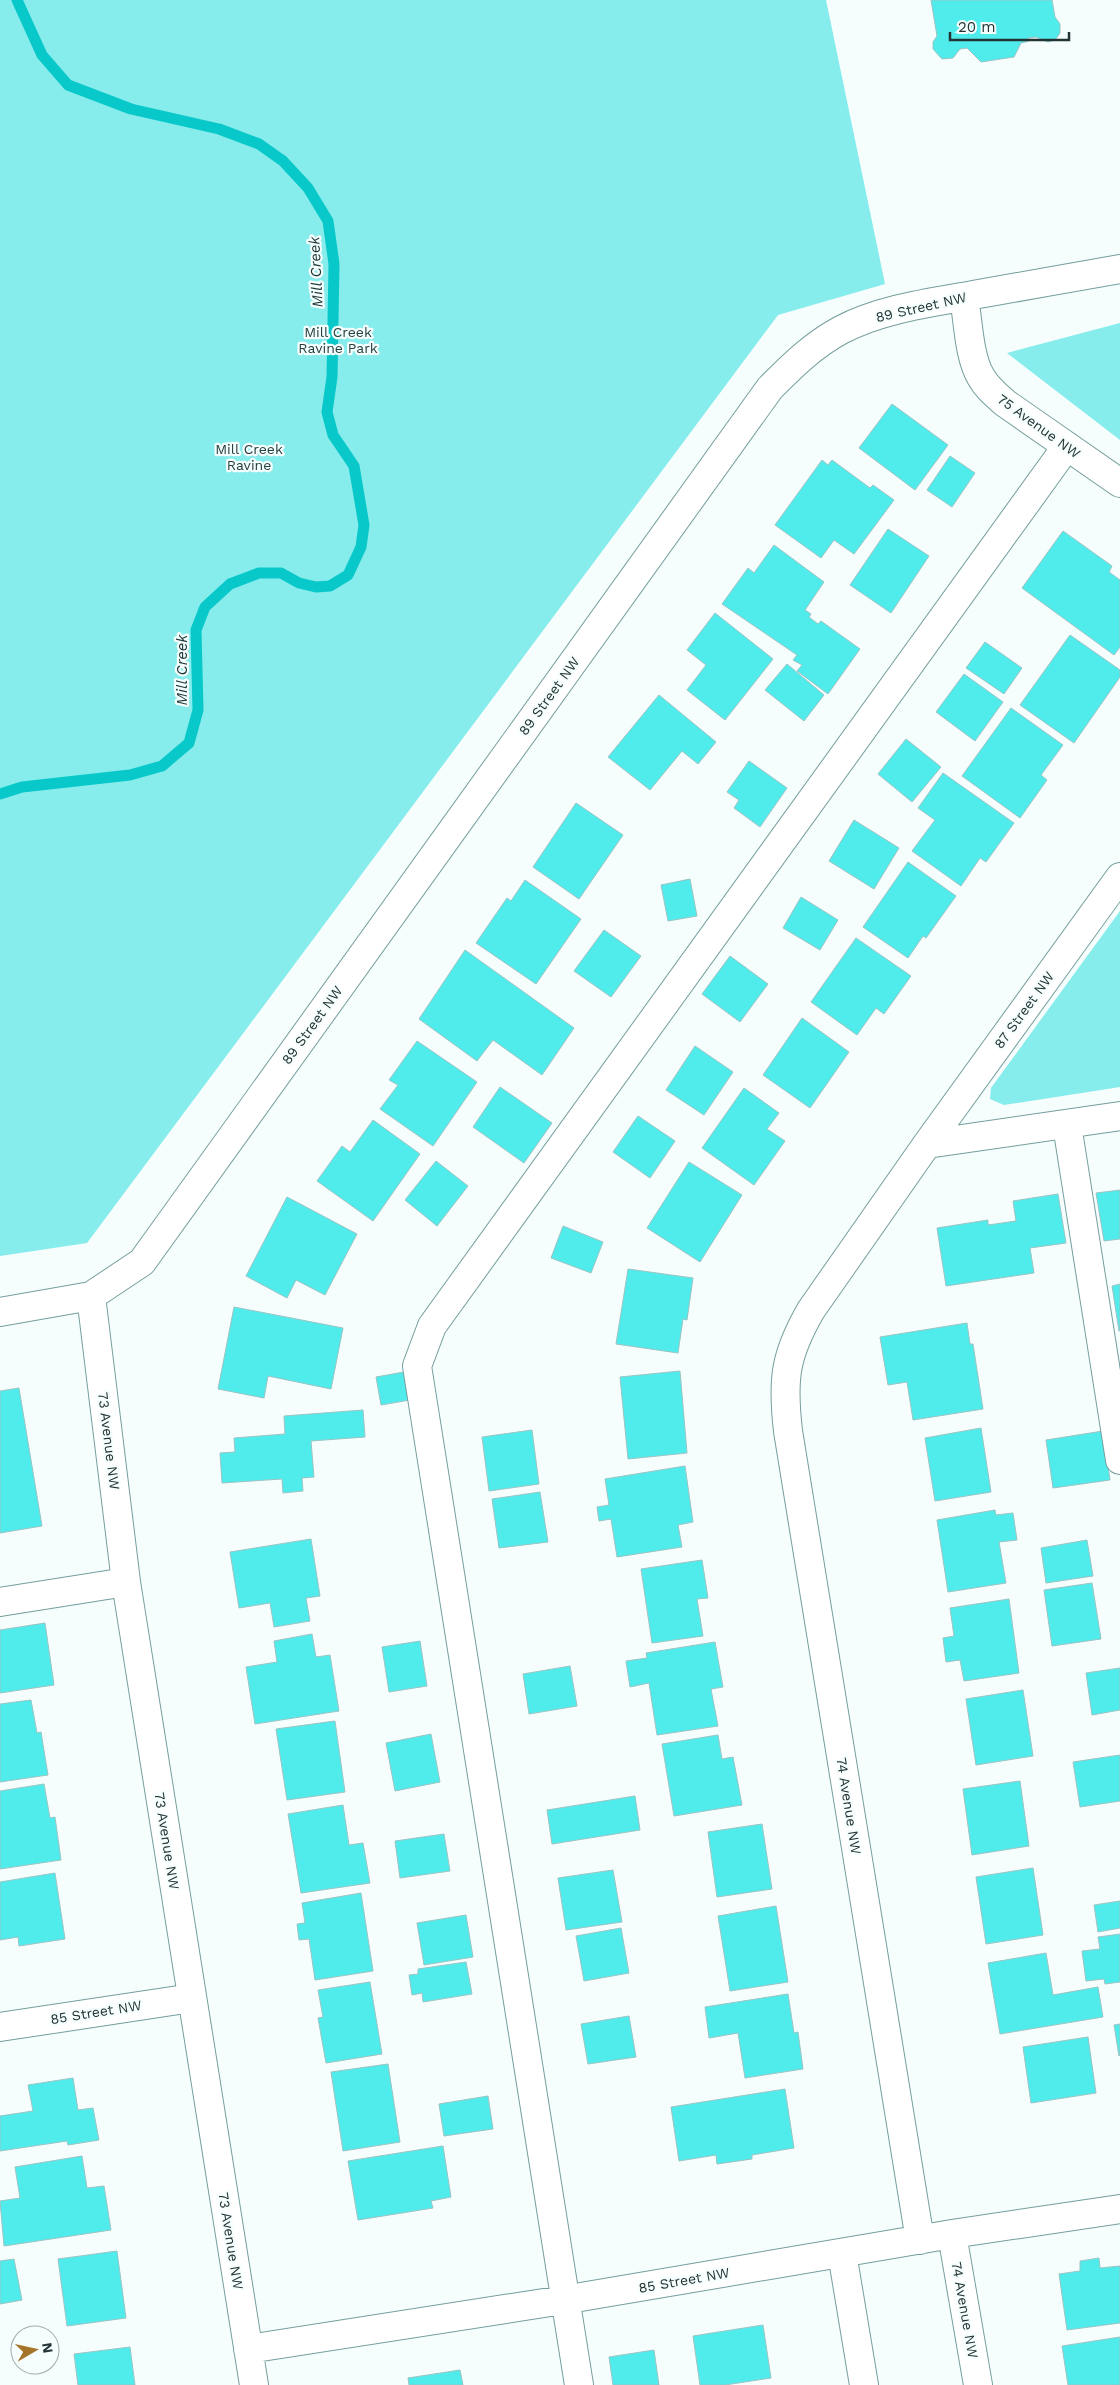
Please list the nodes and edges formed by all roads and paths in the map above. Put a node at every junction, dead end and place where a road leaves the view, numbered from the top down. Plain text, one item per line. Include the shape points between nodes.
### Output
1 (1120, 269) edge
2 (964, 297) junction
3 (1067, 446) junction
4 (1120, 484) edge
5 (1120, 877) edge
6 (1120, 1116) edge
7 (1067, 1125) junction
8 (927, 1144) junction
9 (91, 1296) junction
10 (0, 1312) edge
11 (785, 1372) joint
12 (1120, 1460) edge
13 (126, 1582) junction
14 (0, 1602) edge
15 (192, 1998) junction
16 (0, 2027) edge
17 (1120, 2209) edge
18 (952, 2234) junction
19 (920, 2240) junction
20 (842, 2253) junction
21 (564, 2300) junction
22 (248, 2349) junction
23 (254, 2385) edge
24 (578, 2385) edge
25 (864, 2385) edge
26 (978, 2385) edge

1 - 2 street, 89 Street NW
2 - 3 street, 75 Avenue NW via 980,376 1005,403
2 - 9 street, 89 Street NW via 913,305 842,330 818,344 770,388 142,1262
3 - 4 street, 75 Avenue NW
3 - 21 street via 432,1326 417,1366
5 - 8 street, 87 Street NW
6 - 7 street
7 - 8 street
7 - 12 street
8 - 11 street, 87 Street NW via 811,1310 795,1338
9 - 10 street
9 - 13 street, 73 Avenue NW
11 - 19 street, 74 Avenue NW via 788,1431
13 - 14 street
13 - 15 street, 73 Avenue NW
15 - 16 street, 85 Street NW
15 - 22 street, 73 Avenue NW
17 - 18 street, 85 Street NW
18 - 19 street, 85 Street NW
18 - 26 street, 74 Avenue NW
19 - 20 street, 85 Street NW
20 - 21 street, 85 Street NW
20 - 25 street
21 - 22 street, 85 Street NW
21 - 24 street
22 - 23 street, 73 Avenue NW

